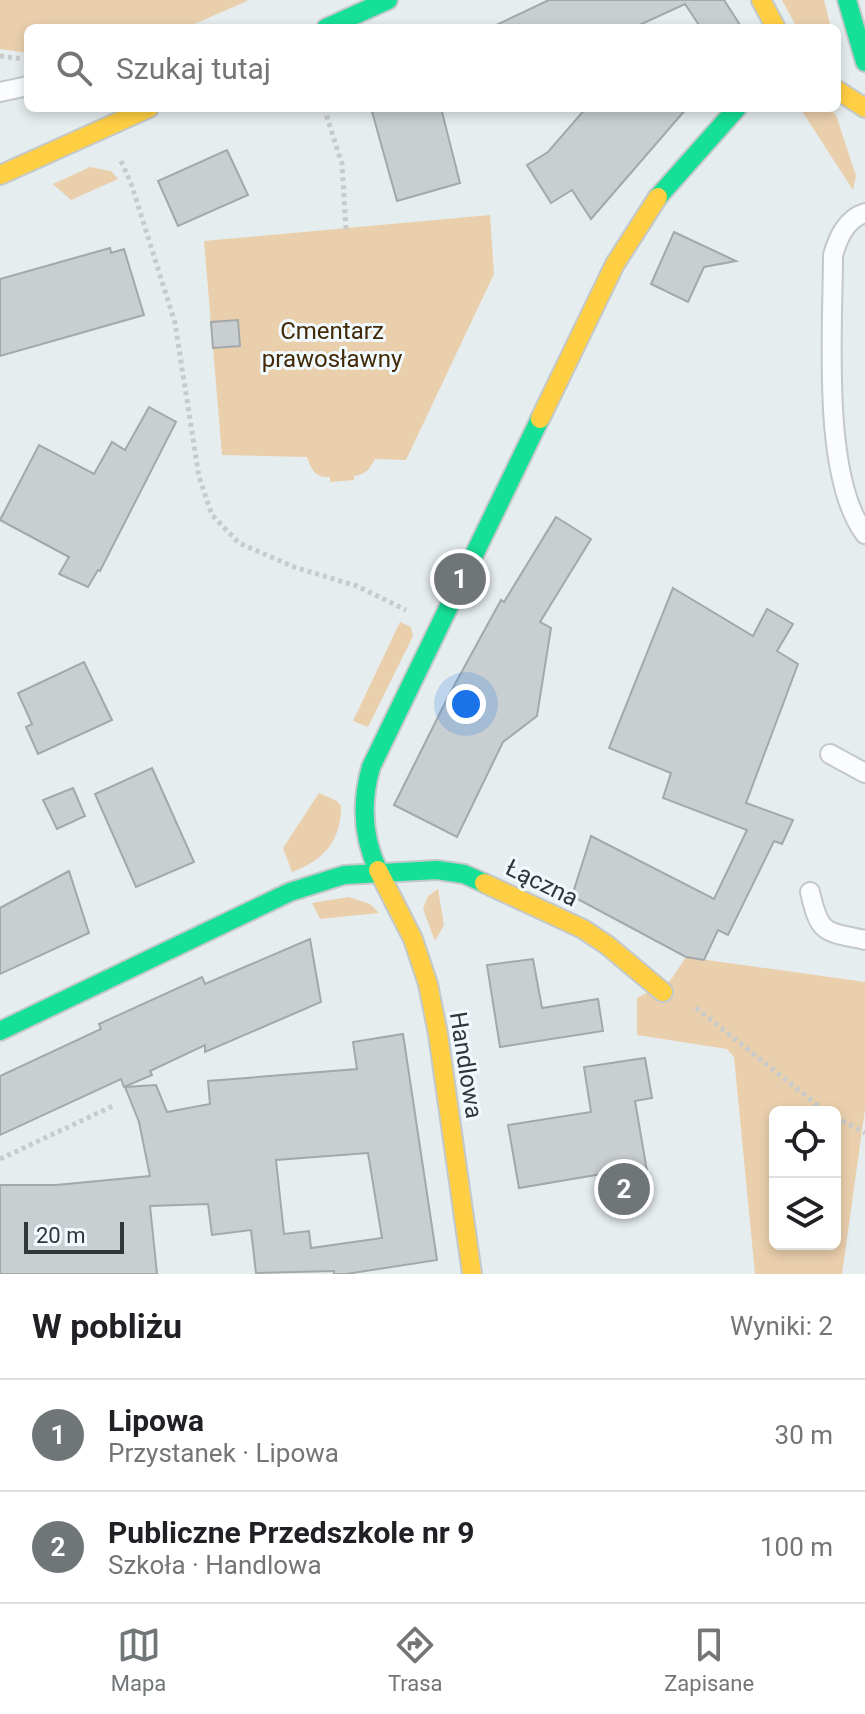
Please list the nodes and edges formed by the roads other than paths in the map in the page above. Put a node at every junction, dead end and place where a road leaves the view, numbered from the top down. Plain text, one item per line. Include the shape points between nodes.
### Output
1 (388, 0) edge
2 (761, 0) edge
3 (847, 0) edge
4 (335, 24) edge
5 (774, 24) edge
6 (865, 62) edge
7 (24, 87) edge
8 (0, 92) edge
9 (841, 93) edge
10 (865, 108) edge
11 (95, 112) edge
12 (140, 112) edge
13 (733, 112) edge
14 (106, 128) junction
15 (0, 175) edge
16 (865, 213) edge
17 (865, 534) edge
18 (830, 754) dead end
19 (865, 773) edge
20 (379, 872) junction
21 (810, 892) dead end
22 (865, 940) edge
23 (663, 992) dead end
24 (0, 1031) edge
25 (472, 1274) edge

1 - 4 street
2 - 5 street
3 - 6 street
7 - 8 lane
9 - 10 street
11 - 14 lane
12 - 14 street
13 - 20 street, Handlowa via 654,202 615,264 381,744 365,786 363,821
14 - 15 street
16 - 17 lane via 847,225 833,255 833,424 851,510
18 - 19 lane
20 - 23 street, Łączna via 437,870 488,883 583,929
20 - 24 street, Łączna via 329,878 290,892
20 - 25 street, Handlowa via 413,939 433,1005
21 - 22 lane via 817,920 831,932

